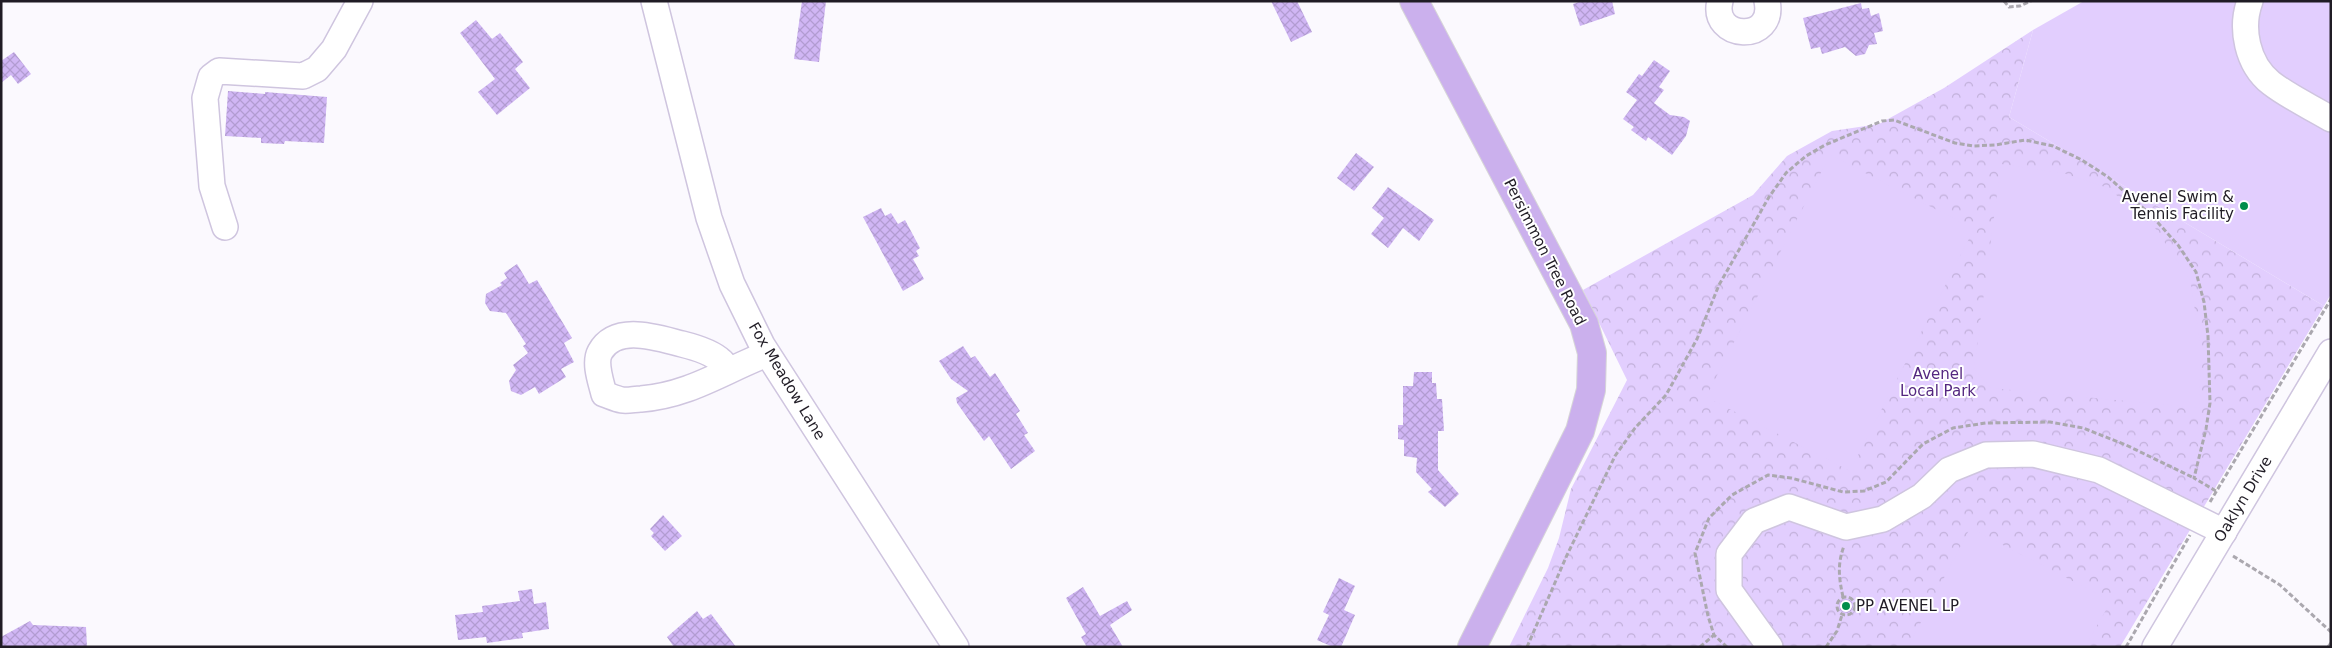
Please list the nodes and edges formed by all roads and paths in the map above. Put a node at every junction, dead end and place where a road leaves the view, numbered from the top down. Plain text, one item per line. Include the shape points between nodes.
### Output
1 (360, 1) edge
2 (654, 1) edge
3 (1414, 1) edge
4 (1720, 1) edge
5 (1767, 1) edge
6 (2004, 1) edge
7 (2031, 1) edge
8 (2250, 1) edge
9 (2331, 119) edge
10 (226, 227) dead end
11 (2331, 299) edge
12 (2331, 352) edge
13 (768, 354) junction
14 (728, 371) junction
15 (2194, 478) junction
16 (2216, 491) junction
17 (2199, 520) junction
18 (1846, 527) junction
19 (2224, 532) junction
20 (2232, 556) dead end
21 (1843, 597) junction
22 (1842, 615) junction
23 (2331, 632) edge
24 (1714, 636) junction
25 (2331, 644) edge
26 (956, 647) edge
27 (1472, 647) edge
28 (1527, 647) edge
29 (1700, 647) edge
30 (1727, 647) edge
31 (1770, 647) edge
32 (1826, 647) edge
33 (2126, 647) edge
34 (2155, 647) edge
35 (2328, 647) edge

1 - 10 street via 334,49 317,68 303,76 219,71 211,77 204,98 212,186
2 - 13 street, Fox Meadow Lane via 709,218 732,284
3 - 27 main road, Persimmon Tree Road via 1584,324 1592,353 1591,390 1580,431
4 - 5 street via 1722,20 1741,32 1762,25 1768,11
6 - 7 path via 2009,7
8 - 9 street via 2246,13 2246,38 2254,62 2269,82
11 - 16 path
12 - 19 street, Oaklyn Drive
13 - 14 street
13 - 26 street, Fox Meadow Lane
14 - 14 street via 664,397 622,400 604,394 598,374 599,353 609,341 627,335 646,335 698,348 721,360
15 - 16 path
15 - 24 path via 2083,428 2050,422 1986,423 1953,428 1923,444 1886,482 1864,491 1843,492 1768,475 1732,495 1709,518 1695,553
15 - 28 path via 2210,403 2208,336 2196,272 2178,245 2151,215 2108,177 2053,146 2025,140 1973,146 1955,143 1894,120 1882,121 1806,156 1786,173 1719,285 1697,339 1666,396 1634,428 1615,456
16 - 17 path
17 - 18 street via 2099,470 2033,454 1986,455 1949,470 1922,496 1883,519
17 - 19 street
17 - 33 path
18 - 21 path via 1838,575
18 - 31 street via 1789,507 1754,521 1729,554 1730,590
19 - 34 street, Oaklyn Drive
20 - 23 path via 2280,585
21 - 22 path via 1836,606
21 - 22 path via 1850,597 1855,603 1855,610 1850,615
22 - 32 path via 1837,631
24 - 29 path
24 - 30 path
25 - 35 path

